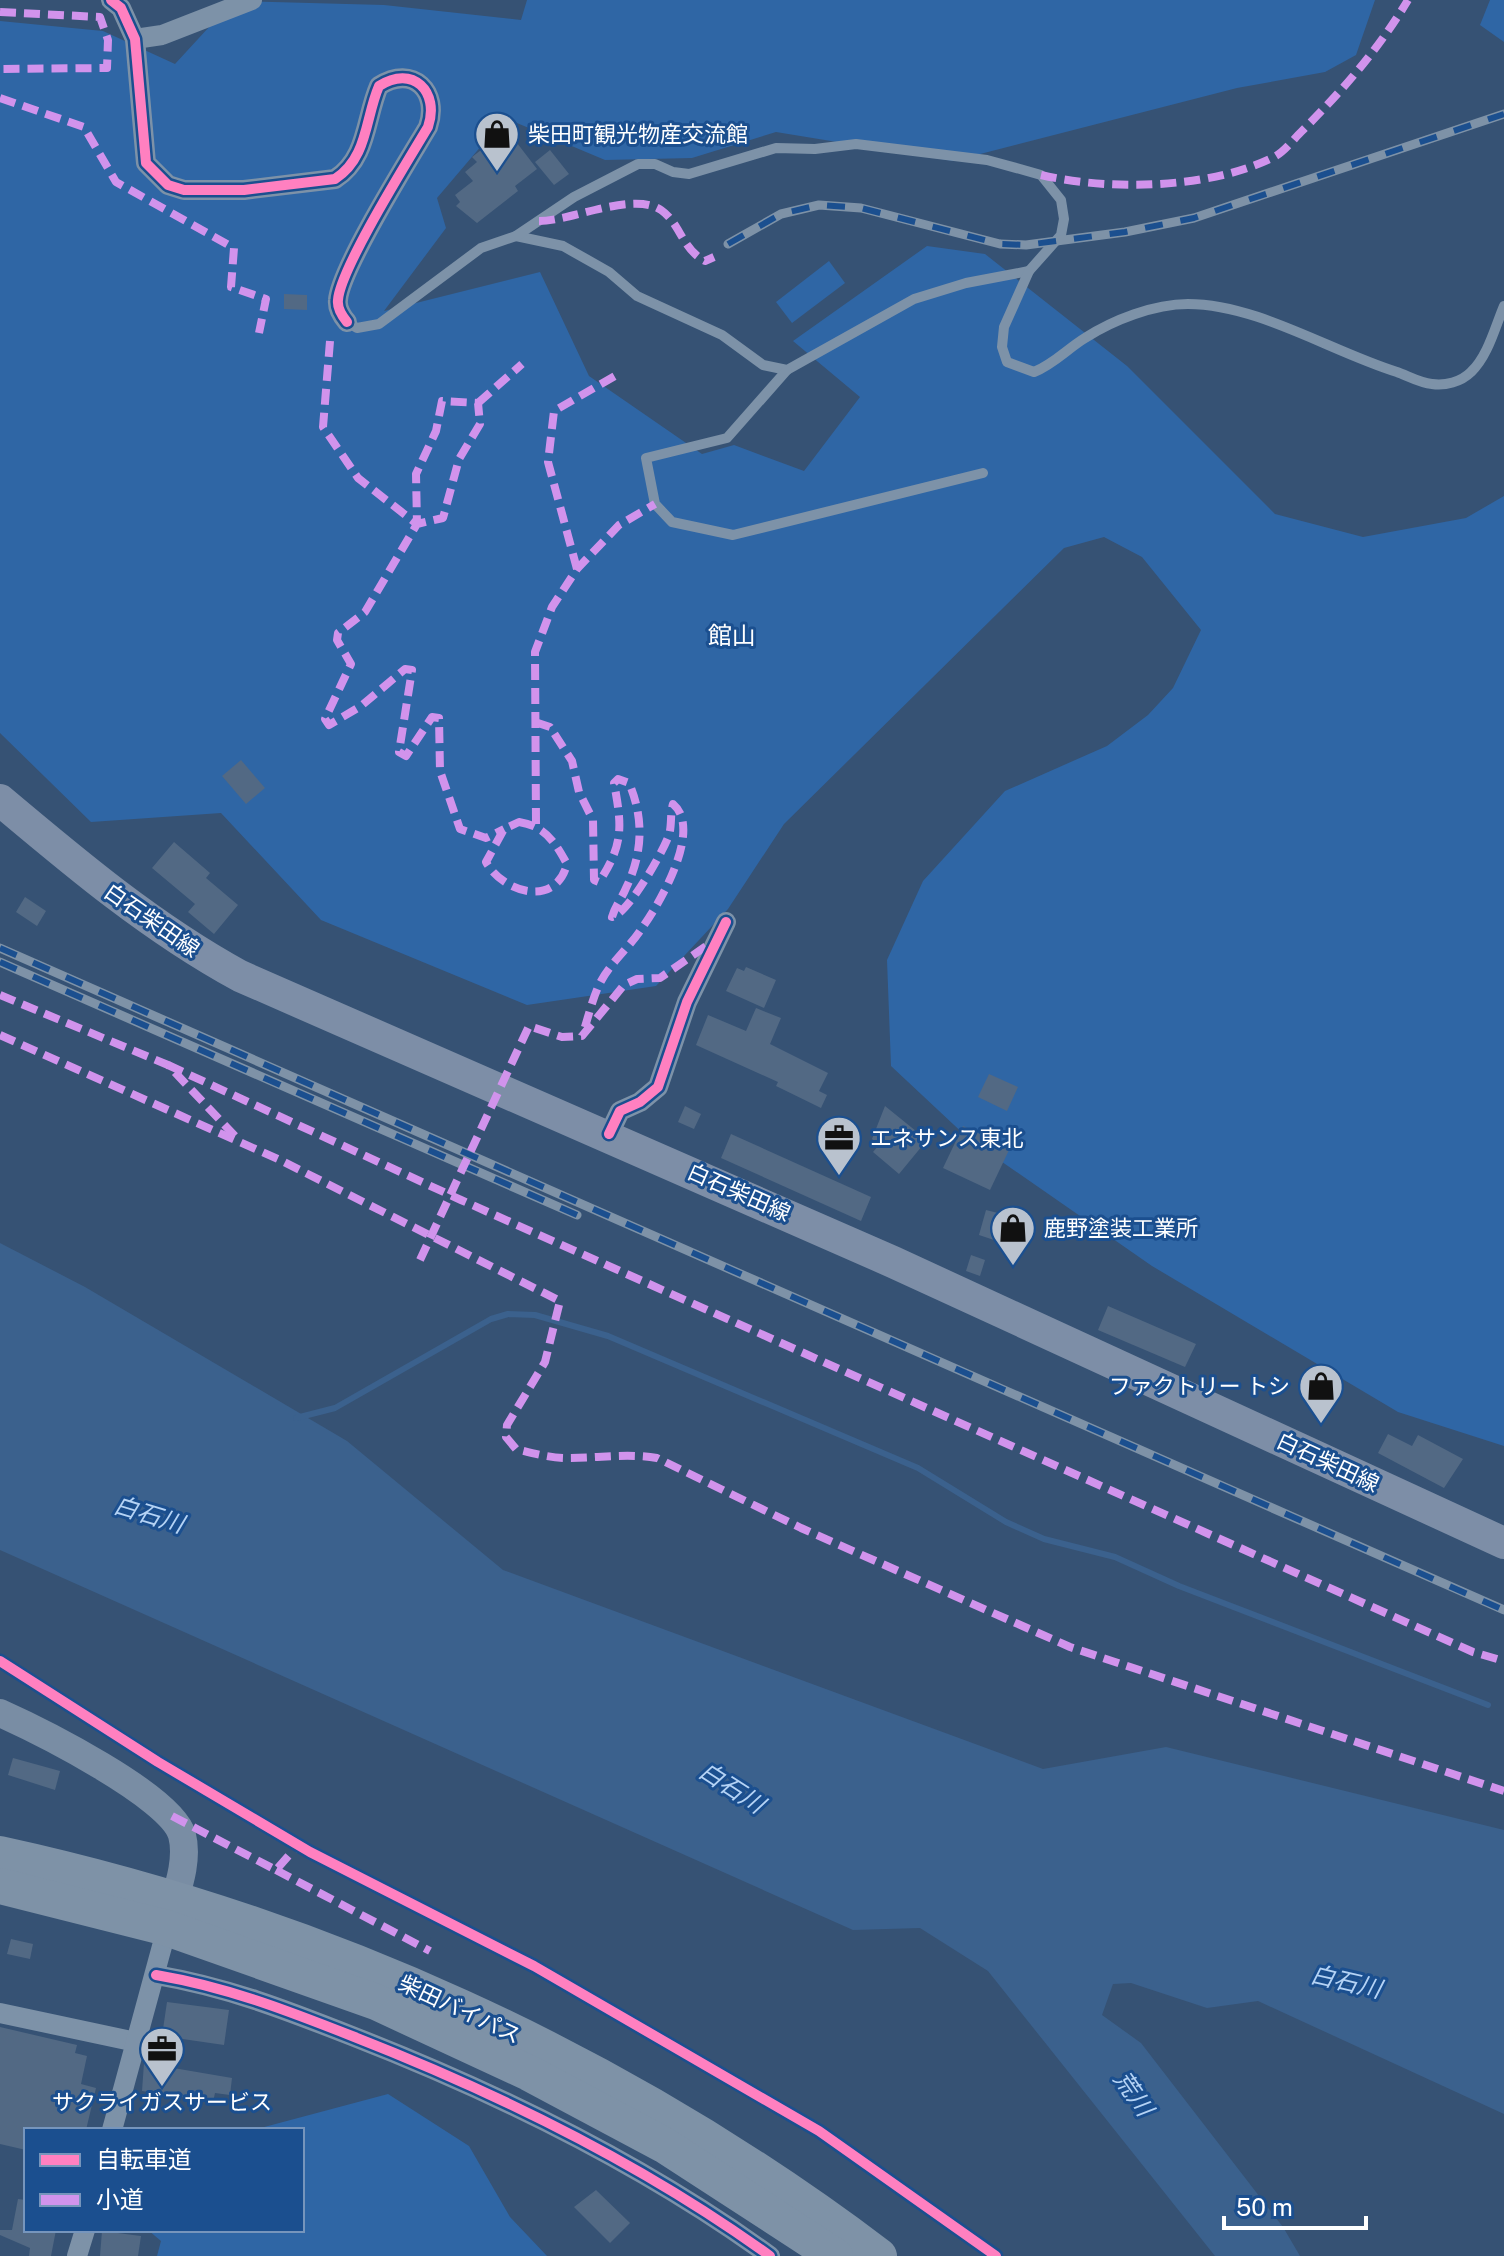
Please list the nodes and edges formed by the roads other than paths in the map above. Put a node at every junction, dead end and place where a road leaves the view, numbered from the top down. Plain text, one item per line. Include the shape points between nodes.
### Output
1 (111, 0) edge
2 (252, 0) edge
3 (135, 39) junction
4 (516, 236) junction
5 (1029, 271) junction
6 (1504, 306) edge
7 (347, 322) joint
8 (787, 370) junction
9 (983, 473) dead end
10 (0, 800) edge
11 (726, 922) dead end
12 (609, 1134) junction
13 (1504, 1543) edge
14 (0, 1713) edge
15 (0, 1854) edge
16 (0, 1886) edge
17 (171, 1913) junction
18 (156, 1975) junction
19 (0, 2013) edge
20 (136, 2042) junction
21 (113, 2128) edge
22 (84, 2232) edge
23 (77, 2256) edge
24 (770, 2256) edge
25 (835, 2256) edge
26 (879, 2256) edge

1 - 3 street via 121,8
2 - 3 street via 162,35
3 - 7 street via 146,163 168,185 184,190 244,190 335,179 357,157 379,86 399,78 412,79 425,89 433,113 428,127 374,221 338,299
4 - 5 lane via 574,197 638,164 689,174 776,148 856,144 987,160 1041,175 1061,200 1064,219 1061,235
4 - 7 lane via 481,248 379,324 357,328
4 - 8 lane via 563,246 609,272 637,296 722,335 763,365
5 - 6 lane via 1004,327 1002,347 1007,362 1034,372 1106,325 1189,304 1233,311 1352,358 1430,384 1451,384 1471,372
5 - 8 lane via 914,299
8 - 9 lane via 727,438 646,458 655,504 672,522 733,535
10 - 12 main road, 白石柴田線 via 91,876 206,958 396,1047
11 - 12 street via 687,1002 658,1087 620,1111
12 - 13 main road, 白石柴田線
14 - 17 street via 89,1759 172,1816 184,1848
15 - 17 highway, 柴田バイパス
16 - 17 highway, 柴田バイパス
17 - 18 street
17 - 25 highway, 柴田バイパス via 529,2073 664,2145
17 - 26 highway, 柴田バイパス via 331,1952 447,1999 745,2163
18 - 20 street
18 - 24 street via 237,1991 461,2080 685,2199
19 - 20 street
20 - 21 street
22 - 23 street

